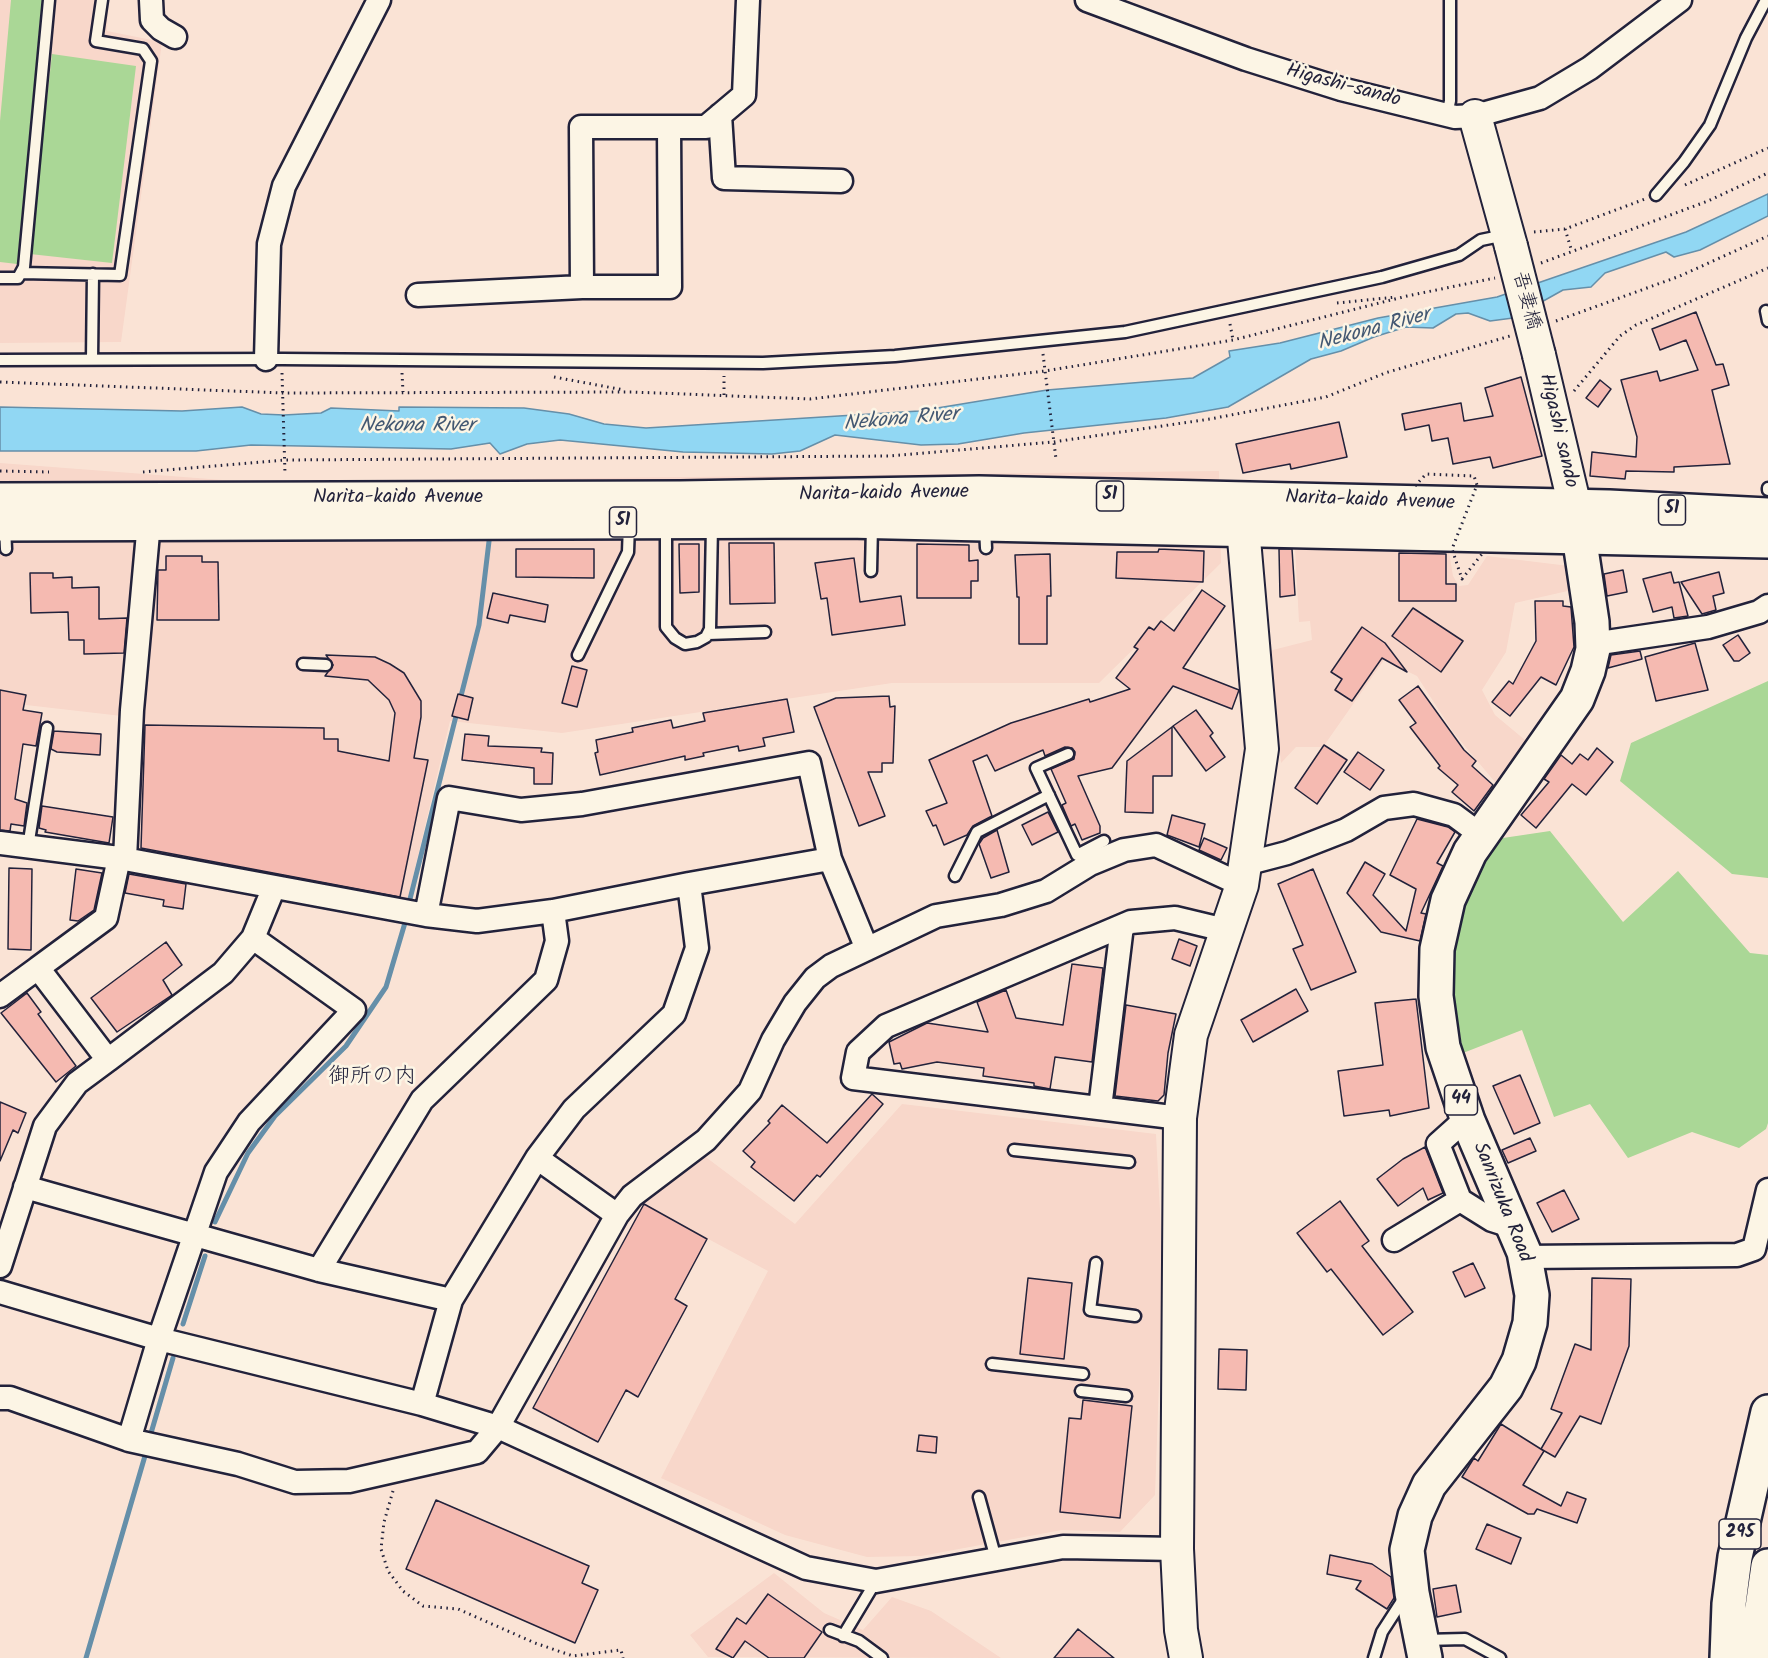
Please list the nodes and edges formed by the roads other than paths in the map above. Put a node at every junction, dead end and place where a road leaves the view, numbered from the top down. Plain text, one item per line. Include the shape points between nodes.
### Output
1 (49, 0) edge
2 (102, 0) edge
3 (151, 0) edge
4 (379, 0) edge
5 (748, 0) edge
6 (1087, 0) edge
7 (1450, 0) edge
8 (1680, 0) edge
9 (1766, 0) edge
10 (175, 36) dead end
11 (720, 115) junction
12 (1461, 115) junction
13 (669, 127) junction
14 (841, 181) dead end
15 (1656, 195) dead end
16 (1514, 238) junction
17 (21, 273) junction
18 (93, 274) junction
19 (0, 278) edge
20 (582, 287) junction
21 (418, 295) dead end
22 (1539, 356) joint
23 (274, 359) junction
24 (0, 360) edge
25 (92, 360) junction
26 (1241, 514) junction
27 (1768, 515) edge
28 (149, 522) junction
29 (629, 522) junction
30 (666, 522) junction
31 (712, 522) junction
32 (872, 522) junction
33 (1577, 522) junction
34 (3, 525) edge
35 (1719, 540) junction
36 (1768, 541) edge
37 (1768, 559) edge
38 (871, 571) dead end
39 (1768, 606) edge
40 (765, 632) dead end
41 (708, 634) junction
42 (1593, 644) junction
43 (578, 655) dead end
44 (303, 664) dead end
45 (326, 665) dead end
46 (47, 728) dead end
47 (1068, 754) dead end
48 (1048, 795) junction
49 (1481, 835) junction
50 (1104, 841) dead end
51 (0, 843) edge
52 (28, 847) junction
53 (122, 858) junction
54 (830, 859) junction
55 (1243, 874) junction
56 (955, 876) dead end
57 (689, 884) junction
58 (274, 887) junction
59 (553, 911) junction
60 (423, 914) junction
61 (1122, 926) junction
62 (1225, 930) junction
63 (253, 938) junction
64 (867, 949) junction
65 (38, 968) junction
66 (0, 996) edge
67 (108, 1060) junction
68 (1100, 1108) junction
69 (1180, 1118) junction
70 (1467, 1118) junction
71 (1014, 1150) dead end
72 (537, 1158) junction
73 (1129, 1162) dead end
74 (25, 1187) junction
75 (1768, 1190) edge
76 (1460, 1200) junction
77 (617, 1215) junction
78 (193, 1235) junction
79 (1394, 1239) dead end
80 (1519, 1242) junction
81 (1096, 1263) dead end
82 (0, 1266) edge
83 (319, 1270) junction
84 (0, 1292) edge
85 (451, 1300) junction
86 (1135, 1316) dead end
87 (159, 1339) junction
88 (992, 1364) dead end
89 (1083, 1374) dead end
90 (1081, 1391) dead end
91 (1125, 1396) dead end
92 (0, 1398) edge
93 (422, 1404) junction
94 (1768, 1412) edge
95 (498, 1427) junction
96 (133, 1440) junction
97 (980, 1497) dead end
98 (1178, 1549) junction
99 (996, 1559) junction
100 (1768, 1566) edge
101 (876, 1581) junction
102 (1412, 1593) junction
103 (830, 1630) dead end
104 (843, 1636) junction
105 (1423, 1649) edge
106 (882, 1658) edge
107 (1186, 1658) edge
108 (1374, 1658) edge
109 (1500, 1658) edge
110 (1728, 1658) edge
111 (1760, 1658) edge

1 - 17 lane
2 - 18 lane via 96,41 143,49 151,61 120,275
3 - 10 street via 152,20 161,30
4 - 23 street via 281,196 269,244
5 - 11 street via 744,95
6 - 12 street, Higashi-sando via 1331,86
7 - 12 lane via 1450,101
8 - 12 street via 1565,85 1516,107
9 - 15 lane via 1710,125
11 - 13 street via 706,127
11 - 14 street via 724,178
12 - 16 street
13 - 20 street via 581,127
13 - 20 street via 670,287
16 - 22 street, 吾妻橋, bridge
16 - 23 lane via 1481,240 1460,255 1382,277 1125,332 895,356 763,363
17 - 18 lane
17 - 19 lane via 18,278
18 - 25 lane
20 - 21 street
22 - 33 street, Higashi sando
23 - 25 lane
24 - 25 lane
26 - 32 main road, Narita-kaido Avenue / 51 via 985,536
26 - 33 main road, Narita-kaido Avenue / 51
26 - 34 main road, Narita-kaido Avenue / 51 via 979,494 680,498
26 - 55 street via 1262,749
27 - 33 main road, Narita-kaido Avenue / 51
28 - 29 main road, Narita-kaido Avenue / 51
28 - 34 main road, Narita-kaido Avenue / 51
28 - 53 street
29 - 30 main road, Narita-kaido Avenue / 51
29 - 43 lane via 628,552
30 - 31 main road, Narita-kaido Avenue / 51
30 - 41 lane via 666,627 685,644
31 - 32 main road, Narita-kaido Avenue / 51
31 - 41 lane
32 - 38 lane
33 - 35 main road, Narita-kaido Avenue / 51
33 - 42 main road, Sanrizuka Road / 44
35 - 36 main road, Narita-kaido Avenue / 51
35 - 37 main road via 1752,558
39 - 42 street via 1708,627
40 - 41 lane
42 - 49 main road, Sanrizuka Road / 44 via 1577,699
44 - 45 lane
46 - 52 lane
47 - 48 lane via 1036,768
48 - 50 lane via 1077,855
48 - 56 lane via 976,832
49 - 55 street via 1454,815 1414,804 1384,808 1336,834
49 - 70 main road, Sanrizuka Road / 44 via 1448,900 1437,949 1436,996 1443,1047
51 - 52 street
52 - 53 street
53 - 58 street
53 - 65 street via 106,918
54 - 57 street
54 - 60 street via 809,763 582,804 521,810 449,798
54 - 64 street
55 - 62 street
55 - 64 street via 1156,845 1124,850 1090,864 1046,891 1001,905 936,916
57 - 59 street
57 - 72 street via 696,948 674,1014 574,1109
58 - 60 street
58 - 63 street
59 - 60 street via 477,921
59 - 83 street via 557,941 546,980 422,1100
61 - 62 street via 1175,918
61 - 68 street
61 - 68 street via 886,1026 858,1052 853,1078
62 - 69 street via 1191,1035
63 - 67 street via 223,972
63 - 78 street via 354,1010 249,1122 216,1172
64 - 77 street via 814,978 772,1040 750,1091 713,1133 632,1196
65 - 66 street
65 - 67 street
67 - 74 street via 77,1083 45,1126
68 - 69 street
69 - 98 street
70 - 76 street via 1438,1144
70 - 80 main road, Sanrizuka Road / 44
71 - 73 lane
72 - 77 street
72 - 85 street
74 - 78 street
74 - 82 street
75 - 80 street via 1754,1249 1737,1256
76 - 79 street
76 - 80 street
77 - 95 street
78 - 83 street
78 - 87 street
80 - 102 main road, Sanrizuka Road / 44 via 1532,1295 1530,1323 1519,1361 1506,1387 1429,1485 1407,1550
81 - 86 lane via 1090,1310
83 - 85 street
84 - 87 street
85 - 93 street
87 - 93 street
87 - 96 street
88 - 89 lane
90 - 91 lane
92 - 96 street via 10,1398
93 - 95 street
94 - 110 main road, 295 via 1735,1557
95 - 96 street via 477,1452 349,1481 295,1482 238,1464
95 - 101 street via 806,1568
97 - 99 lane
98 - 99 street via 1063,1547
98 - 107 street
99 - 101 street
100 - 111 main road, 295 via 1760,1622
101 - 104 lane
102 - 105 main road, Sanrizuka Road / 44
102 - 108 lane via 1402,1601 1382,1632
103 - 104 lane
104 - 106 lane via 859,1641
105 - 109 lane via 1465,1639

